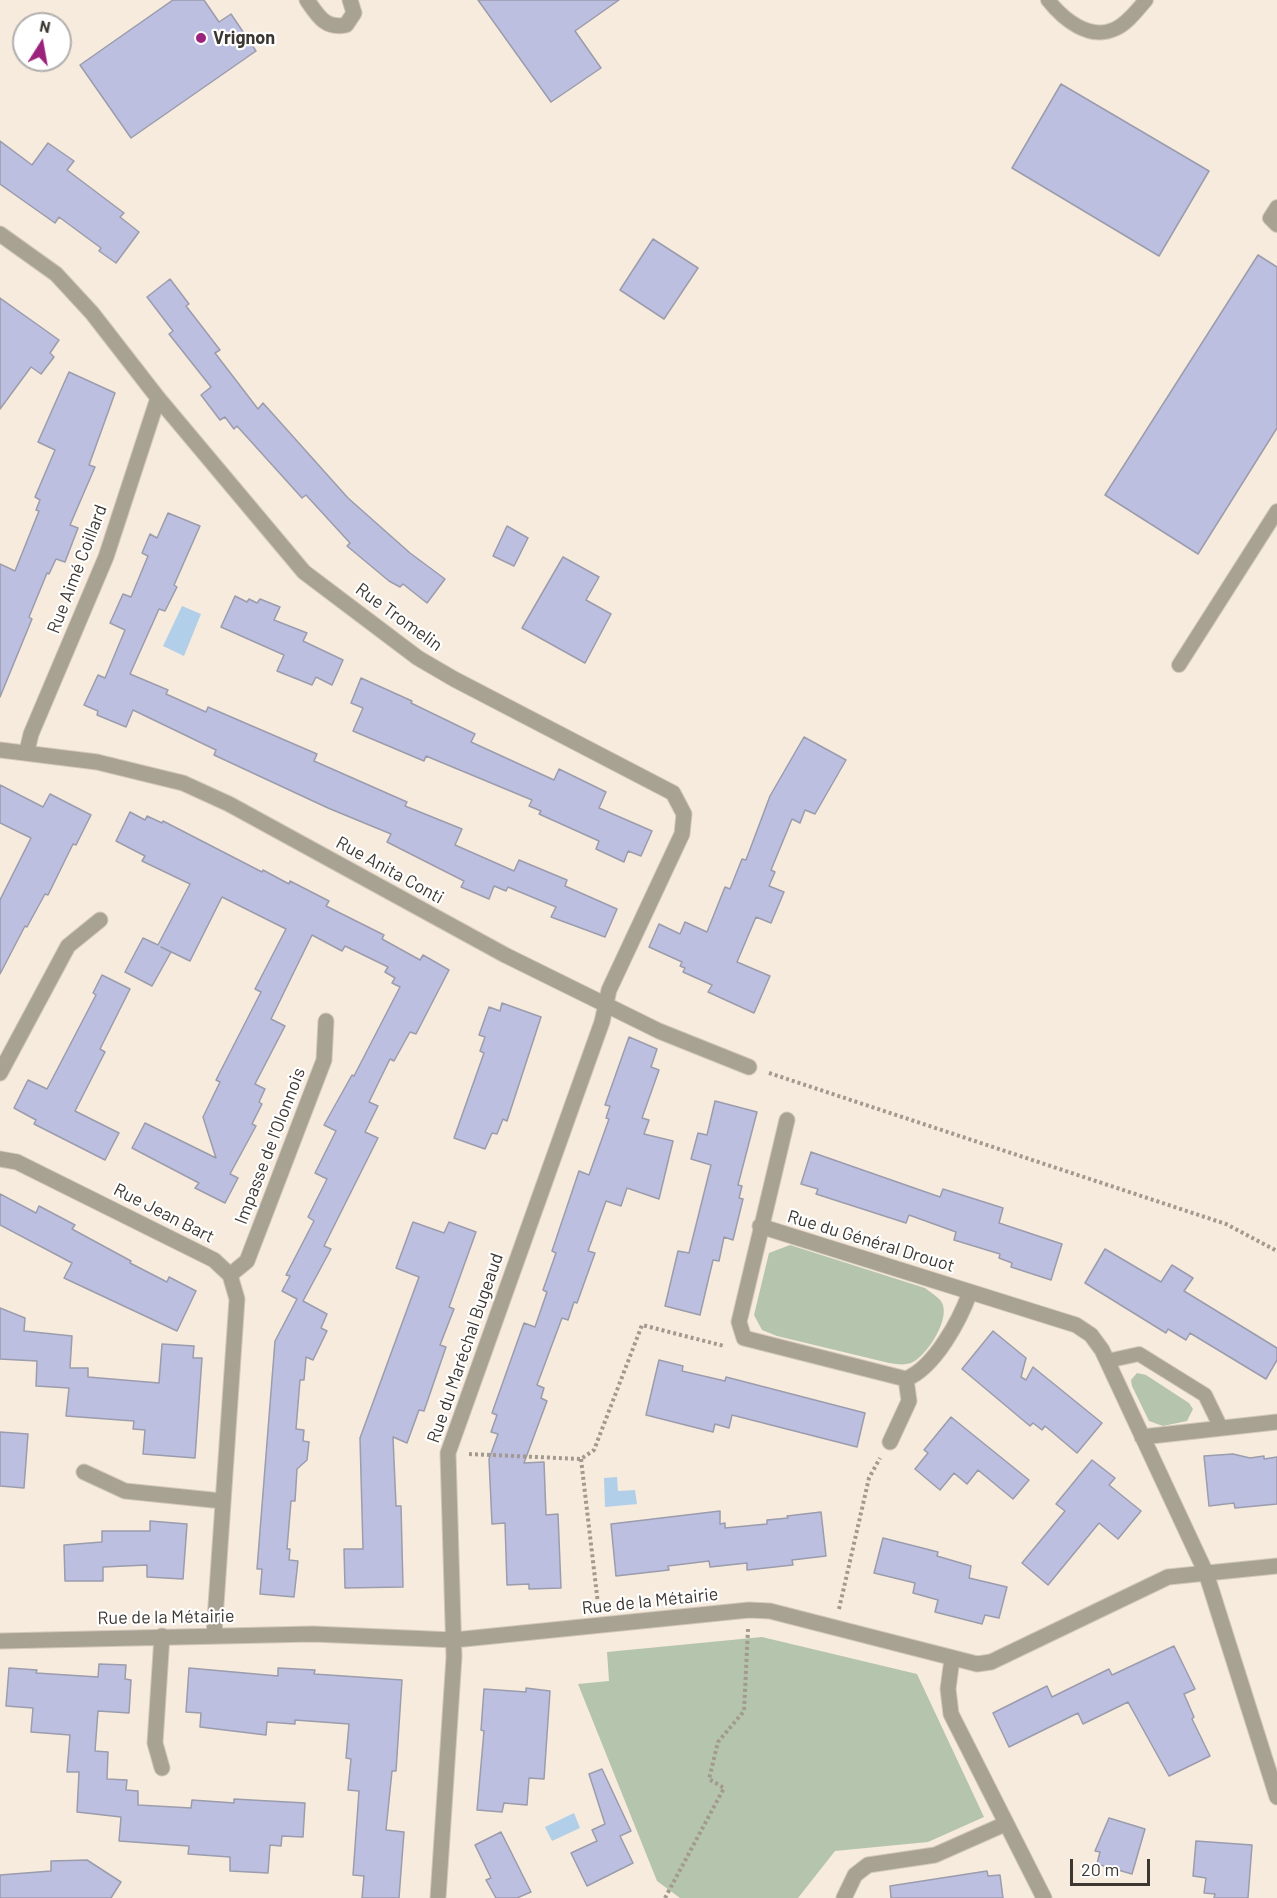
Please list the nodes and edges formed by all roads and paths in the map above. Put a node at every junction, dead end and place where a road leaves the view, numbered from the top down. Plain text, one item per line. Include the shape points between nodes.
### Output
1 (307, 0) edge
2 (350, 0) edge
3 (1048, 0) edge
4 (1146, 0) edge
5 (1277, 207) edge
6 (1277, 225) edge
7 (0, 234) edge
8 (158, 398) junction
9 (1277, 511) edge
10 (1179, 665) dead end
11 (0, 750) edge
12 (27, 751) junction
13 (100, 920) dead end
14 (606, 1006) junction
15 (326, 1021) dead end
16 (749, 1067) joint
17 (0, 1073) edge
18 (787, 1120) dead end
19 (0, 1159) edge
20 (760, 1226) junction
21 (1277, 1251) edge
22 (230, 1275) junction
23 (970, 1292) junction
24 (744, 1338) junction
25 (1107, 1361) junction
26 (906, 1379) junction
27 (1277, 1422) edge
28 (1221, 1428) junction
29 (1142, 1437) junction
30 (890, 1442) joint
31 (448, 1453) junction
32 (581, 1459) junction
33 (84, 1472) dead end
34 (222, 1501) junction
35 (1277, 1566) edge
36 (1206, 1573) junction
37 (749, 1610) junction
38 (600, 1624) junction
39 (834, 1629) junction
40 (214, 1634) junction
41 (162, 1636) junction
42 (454, 1640) junction
43 (0, 1641) edge
44 (952, 1659) junction
45 (162, 1768) dead end
46 (1277, 1797) edge
47 (1005, 1824) junction
48 (438, 1898) edge
49 (665, 1898) edge
50 (844, 1898) edge
51 (1044, 1898) edge

1 - 2 street via 322,21 333,27 346,25 354,14
3 - 4 lane via 1062,18 1088,31 1114,30
5 - 6 lane via 1270,218
7 - 8 street, Rue Tromelin via 56,274 92,313
8 - 12 street, Rue Aimé Coillard via 106,557 30,734
8 - 14 street, Rue Tromelin via 304,572 418,658 673,794 684,814 682,834 609,990
9 - 10 lane
11 - 12 street, Rue Anita Conti
12 - 14 street, Rue Anita Conti via 97,762 183,783
13 - 17 street via 68,946
14 - 16 street, Rue Anita Conti
14 - 31 street, Rue du Maréchal Bugeaud
15 - 22 street, Impasse de l'Olonnois via 324,1060 247,1261
16 - 21 path via 1226,1224
18 - 20 street, Rue du Général Drouot
19 - 22 street, Rue Jean Bart via 17,1162 214,1260
20 - 23 street, Rue du Général Drouot
20 - 24 street, Rue du Général Drouot via 739,1322
22 - 34 street via 237,1299
23 - 25 street, Rue du Général Drouot via 1076,1325 1091,1335
23 - 26 street, Rue du Général Drouot via 961,1319 919,1374
24 - 26 street
24 - 32 path via 726,1347 642,1325 594,1450
25 - 28 lane via 1139,1354 1205,1395
25 - 29 street, Rue du Général Drouot
26 - 30 street via 909,1401
27 - 28 street
28 - 29 street
29 - 36 street, Rue du Général Drouot
30 - 39 path via 869,1478
31 - 32 path
31 - 42 street, Rue du Maréchal Bugeaud
32 - 38 path
33 - 34 street via 125,1491
34 - 40 street
35 - 36 street, Rue de la Métairie
36 - 44 street, Rue de la Métairie via 1168,1577 991,1662 977,1664
36 - 46 street, Rue du Général Drouot
37 - 38 street, Rue de la Métairie
37 - 39 street, Rue de la Métairie via 770,1611
37 - 49 path via 744,1711 718,1742 709,1779 724,1788
38 - 42 street, Rue de la Métairie
39 - 44 street, Rue de la Métairie
40 - 41 street, Rue de la Métairie
40 - 42 street, Rue de la Métairie
41 - 43 street, Rue de la Métairie
41 - 45 street via 155,1743
42 - 48 street, Rue du Maréchal Bugeaud
44 - 47 street via 948,1689 951,1714
47 - 50 street via 935,1855 868,1865 855,1875
47 - 51 street

